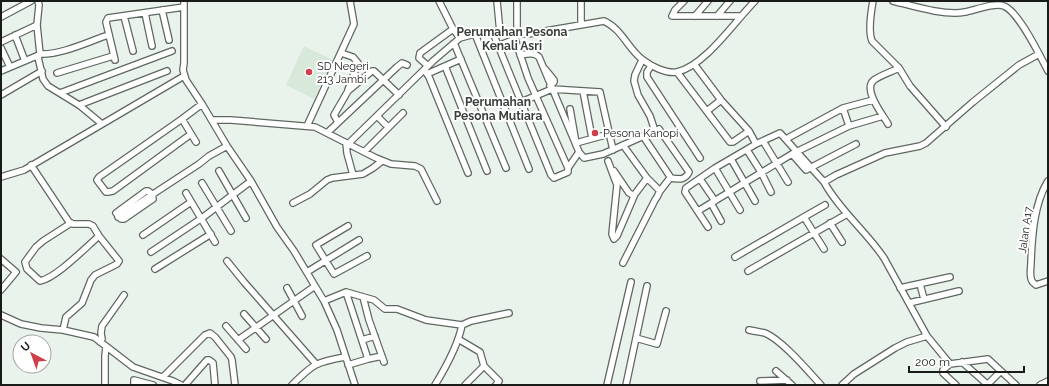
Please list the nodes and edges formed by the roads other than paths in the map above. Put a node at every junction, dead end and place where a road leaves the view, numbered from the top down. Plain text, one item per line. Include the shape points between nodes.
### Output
1 (30, 1) edge
2 (38, 1) edge
3 (350, 1) edge
4 (439, 1) edge
5 (497, 1) edge
6 (517, 1) edge
7 (581, 1) edge
8 (684, 1) edge
9 (708, 1) edge
10 (730, 1) edge
11 (755, 1) edge
12 (873, 1) edge
13 (893, 1) edge
14 (914, 3) edge
15 (184, 4) edge
16 (162, 10) junction
17 (145, 13) junction
18 (124, 16) junction
19 (695, 16) junction
20 (717, 16) junction
21 (741, 16) junction
22 (1, 17) edge
23 (37, 25) junction
24 (581, 26) junction
25 (453, 29) junction
26 (500, 33) junction
27 (475, 34) junction
28 (493, 34) junction
29 (15, 35) junction
30 (108, 35) junction
31 (515, 35) junction
32 (460, 38) junction
33 (170, 40) dead end
34 (1, 42) edge
35 (454, 44) junction
36 (152, 46) dead end
37 (498, 46) junction
38 (1, 48) edge
39 (133, 51) dead end
40 (172, 51) dead end
41 (341, 53) junction
42 (40, 54) junction
43 (1039, 54) junction
44 (520, 55) junction
45 (461, 59) junction
46 (642, 60) junction
47 (25, 61) junction
48 (694, 64) junction
49 (407, 65) dead end
50 (445, 66) junction
51 (651, 66) junction
52 (10, 67) junction
53 (899, 68) junction
54 (427, 70) junction
55 (1, 71) edge
56 (42, 71) junction
57 (166, 71) dead end
58 (1048, 71) edge
59 (677, 72) junction
60 (57, 73) dead end
61 (184, 76) junction
62 (383, 80) junction
63 (551, 87) junction
64 (348, 91) junction
65 (583, 91) junction
66 (60, 93) junction
67 (399, 94) junction
68 (1, 95) edge
69 (535, 95) junction
70 (721, 100) junction
71 (874, 100) junction
72 (521, 102) junction
73 (202, 104) junction
74 (79, 105) junction
75 (560, 108) junction
76 (843, 108) junction
77 (707, 111) junction
78 (403, 114) dead end
79 (377, 116) junction
80 (883, 116) junction
81 (182, 119) junction
82 (212, 120) junction
83 (338, 122) junction
84 (102, 124) junction
85 (888, 124) dead end
86 (307, 126) junction
87 (849, 126) junction
88 (388, 127) junction
89 (946, 127) junction
90 (657, 130) junction
91 (749, 131) junction
92 (327, 133) junction
93 (191, 134) junction
94 (609, 134) junction
95 (643, 136) junction
96 (592, 138) junction
97 (786, 139) junction
98 (763, 141) junction
99 (196, 142) dead end
100 (576, 143) junction
101 (347, 144) junction
102 (756, 144) junction
103 (856, 144) dead end
104 (623, 145) junction
105 (227, 146) junction
106 (613, 150) junction
107 (747, 150) junction
108 (364, 152) junction
109 (579, 152) junction
110 (603, 154) junction
111 (795, 154) junction
112 (700, 158) dead end
113 (731, 159) junction
114 (382, 161) junction
115 (608, 161) junction
116 (777, 163) junction
117 (32, 165) junction
118 (506, 168) dead end
119 (568, 168) junction
120 (715, 168) junction
121 (812, 168) junction
122 (529, 169) dead end
123 (219, 171) dead end
124 (487, 171) dead end
125 (761, 172) junction
126 (468, 173) dead end
127 (353, 175) junction
128 (1, 177) edge
129 (647, 178) junction
130 (671, 178) junction
131 (700, 179) junction
132 (251, 181) junction
133 (1048, 181) edge
134 (745, 182) junction
135 (788, 182) dead end
136 (824, 182) junction
137 (202, 183) dead end
138 (660, 191) junction
139 (730, 192) junction
140 (771, 192) dead end
141 (186, 193) dead end
142 (635, 194) junction
143 (233, 195) junction
144 (437, 201) dead end
145 (755, 201) dead end
146 (191, 202) junction
147 (713, 202) junction
148 (293, 204) dead end
149 (825, 205) dead end
150 (217, 207) junction
151 (740, 210) dead end
152 (698, 211) junction
153 (847, 214) junction
154 (118, 217) dead end
155 (804, 217) junction
156 (202, 218) junction
157 (246, 218) dead end
158 (721, 221) dead end
159 (71, 223) junction
160 (830, 224) junction
161 (348, 226) dead end
162 (708, 227) dead end
163 (231, 231) dead end
164 (815, 232) junction
165 (211, 234) junction
166 (143, 235) dead end
167 (99, 236) junction
168 (359, 240) dead end
169 (215, 242) dead end
170 (842, 242) dead end
171 (824, 249) dead end
172 (151, 252) dead end
173 (367, 256) dead end
174 (735, 257) dead end
175 (1, 259) edge
176 (326, 260) junction
177 (227, 261) dead end
178 (623, 263) dead end
179 (154, 270) dead end
180 (748, 271) dead end
181 (307, 272) junction
182 (950, 277) dead end
183 (1048, 281) edge
184 (631, 282) dead end
185 (920, 284) junction
186 (315, 286) junction
187 (647, 286) dead end
188 (287, 288) dead end
189 (900, 288) junction
190 (1, 290) edge
191 (959, 291) dead end
192 (346, 292) junction
193 (124, 295) dead end
194 (363, 297) junction
195 (924, 299) junction
196 (294, 300) junction
197 (324, 301) junction
198 (909, 303) junction
199 (666, 311) dead end
200 (509, 313) dead end
201 (244, 314) dead end
202 (1, 315) edge
203 (273, 316) junction
204 (302, 316) dead end
205 (462, 325) junction
206 (226, 326) dead end
207 (256, 327) junction
208 (63, 330) junction
209 (749, 330) dead end
210 (375, 336) junction
211 (927, 336) junction
212 (636, 338) junction
213 (237, 339) junction
214 (266, 339) dead end
215 (458, 339) junction
216 (362, 340) junction
217 (100, 342) junction
218 (106, 347) junction
219 (246, 349) dead end
220 (382, 356) junction
221 (345, 357) junction
222 (368, 358) junction
223 (384, 362) dead end
224 (962, 362) junction
225 (316, 364) junction
226 (950, 364) junction
227 (348, 365) junction
228 (484, 366) junction
229 (776, 371) dead end
230 (1001, 371) junction
231 (155, 375) junction
232 (163, 378) junction
233 (787, 380) junction
234 (760, 381) dead end
235 (1048, 381) edge
236 (105, 385) edge
237 (134, 385) edge
238 (153, 385) edge
239 (181, 385) edge
240 (185, 385) edge
241 (215, 385) edge
242 (235, 385) edge
243 (292, 385) edge
244 (355, 385) edge
245 (435, 385) edge
246 (465, 385) edge
247 (496, 385) edge
248 (607, 385) edge
249 (626, 385) edge
250 (792, 385) edge
251 (821, 385) edge
252 (842, 385) edge
253 (956, 385) edge
254 (988, 385) edge
255 (1016, 385) edge
256 (1040, 385) edge

1 - 22 street
2 - 23 street
3 - 41 street via 354,24
4 - 25 street
5 - 26 street
6 - 31 street
7 - 24 street
8 - 19 street via 672,16
9 - 19 street
10 - 20 street
11 - 21 street
12 - 53 street via 870,39
13 - 14 street
14 - 43 street via 956,13 1003,5 1014,15
15 - 16 street
15 - 61 street
16 - 17 street
16 - 33 street
17 - 18 street
17 - 36 street
18 - 30 street via 108,18
18 - 39 street
19 - 20 street
20 - 21 street
21 - 48 street via 707,54
23 - 29 street
23 - 42 street
24 - 31 street
24 - 46 street via 604,21 608,23
25 - 32 street
25 - 54 street via 420,53 419,58
26 - 28 street
26 - 31 street
27 - 28 street
27 - 32 street
27 - 122 street
28 - 37 street
29 - 34 street
29 - 47 street
30 - 42 street via 72,48
30 - 60 street via 114,58
31 - 37 street
31 - 44 street
32 - 35 street
35 - 45 street
35 - 54 street
37 - 72 street
38 - 52 street
40 - 66 street
41 - 64 street via 353,57 358,63
41 - 86 street
42 - 47 street
42 - 56 street via 38,57
43 - 58 street
43 - 89 street via 1019,65
44 - 63 street via 537,55 543,68 554,80
44 - 69 street
45 - 50 street
45 - 118 street
46 - 51 street
46 - 90 street via 634,81
47 - 52 street
48 - 59 street
48 - 70 street
49 - 62 street via 402,63
50 - 54 street
50 - 124 street
51 - 59 street
51 - 112 street via 647,77
52 - 55 street
53 - 71 street via 871,83 870,92
53 - 89 street via 910,86
54 - 67 street
54 - 126 street
56 - 66 street via 43,79 48,86
56 - 68 street
57 - 74 street
59 - 77 street
61 - 73 street
61 - 84 street
62 - 64 street via 372,71
62 - 67 street
62 - 83 street
63 - 65 street
63 - 69 street
63 - 75 street
64 - 83 street via 334,115
65 - 94 street via 600,93
65 - 96 street
66 - 74 street
67 - 79 street
69 - 72 street
69 - 119 street
70 - 77 street
70 - 91 street
71 - 76 street
71 - 80 street
72 - 119 street via 552,177 567,174
73 - 81 street
73 - 82 street
74 - 84 street
75 - 100 street
75 - 100 street via 573,109
76 - 87 street
76 - 97 street
77 - 91 street via 730,142
78 - 88 street
79 - 88 street
79 - 101 street
80 - 85 street
80 - 87 street
81 - 93 street
81 - 93 street via 97,180 106,192 113,191
82 - 86 street
82 - 105 street
83 - 92 street
84 - 117 street
86 - 92 street
87 - 111 street
88 - 108 street
89 - 136 street via 920,146 885,153
90 - 95 street
90 - 130 street via 689,172 687,176 678,180
91 - 102 street
92 - 101 street
93 - 99 street
94 - 96 street
94 - 106 street
95 - 104 street
95 - 130 street
96 - 100 street
97 - 98 street via 780,133
97 - 111 street
98 - 102 street
98 - 116 street
100 - 109 street
101 - 108 street
101 - 127 street via 346,153
102 - 107 street
103 - 121 street
104 - 106 street
104 - 129 street
105 - 132 street
105 - 154 street
106 - 110 street
107 - 113 street
107 - 125 street
108 - 114 street
109 - 110 street via 584,158
109 - 119 street
110 - 115 street
111 - 116 street
111 - 121 street via 805,170
113 - 120 street
113 - 134 street
114 - 127 street via 363,174
114 - 144 street via 421,169
115 - 142 street via 629,193
115 - 142 street via 617,185 612,234 614,239
116 - 125 street
116 - 135 street
117 - 128 street
117 - 159 street
120 - 131 street
120 - 139 street
121 - 136 street
123 - 143 street
125 - 134 street
125 - 140 street
127 - 148 street via 327,180
129 - 138 street
129 - 142 street
130 - 138 street
131 - 147 street
131 - 152 street via 685,190
132 - 143 street
132 - 181 street
133 - 183 street, Jalan A17 via 1041,196 1032,236 1031,278 1036,285
134 - 139 street
134 - 145 street
136 - 153 street
137 - 150 street
138 - 178 street
139 - 147 street
139 - 151 street
141 - 146 street
143 - 150 street
143 - 157 street
146 - 156 street
146 - 166 street
147 - 152 street
147 - 158 street
149 - 155 street
150 - 156 street
150 - 163 street
152 - 162 street
153 - 160 street
153 - 189 street via 876,246
155 - 164 street
155 - 174 street
156 - 165 street
156 - 172 street
159 - 167 street via 92,224
159 - 167 street via 43,241 25,262 27,269 40,280 46,280
160 - 164 street
160 - 170 street
161 - 176 street via 316,245
164 - 171 street
164 - 180 street
165 - 169 street
165 - 179 street
167 - 208 street via 119,261 94,276 82,303 66,317
168 - 176 street
173 - 176 street via 334,274
175 - 190 street via 16,272
176 - 181 street
177 - 203 street
181 - 186 street
182 - 185 street
184 - 248 street
185 - 189 street
185 - 195 street
186 - 196 street
186 - 197 street
187 - 212 street
188 - 196 street
189 - 198 street
191 - 195 street
192 - 194 street
192 - 197 street
192 - 216 street
193 - 217 street via 102,326
194 - 205 street via 374,300 385,309 396,309 426,320
194 - 210 street
195 - 198 street
196 - 203 street
196 - 204 street
197 - 221 street
198 - 211 street
199 - 212 street via 657,344
200 - 205 street
201 - 207 street
202 - 208 street via 27,325
203 - 207 street via 269,316
203 - 225 street
205 - 215 street
206 - 213 street
207 - 213 street
207 - 214 street
208 - 217 street via 94,337
209 - 251 street via 773,338
210 - 216 street
210 - 220 street
211 - 226 street
211 - 252 street via 895,348 854,374
212 - 249 street
213 - 219 street
215 - 228 street via 480,352
215 - 245 street
216 - 222 street
217 - 218 street
218 - 231 street via 133,367
218 - 236 street
220 - 222 street
220 - 223 street
221 - 225 street
221 - 227 street
222 - 227 street
224 - 226 street
224 - 230 street via 988,359
224 - 254 street
225 - 243 street
226 - 253 street via 943,373
227 - 244 street
228 - 246 street
228 - 247 street via 498,380
229 - 233 street
230 - 254 street
230 - 255 street
231 - 232 street
231 - 238 street
232 - 239 street
232 - 242 street via 205,335 210,333 231,357
233 - 234 street
233 - 250 street
235 - 256 street
237 - 238 street via 134,380
240 - 241 street via 207,360 213,364

